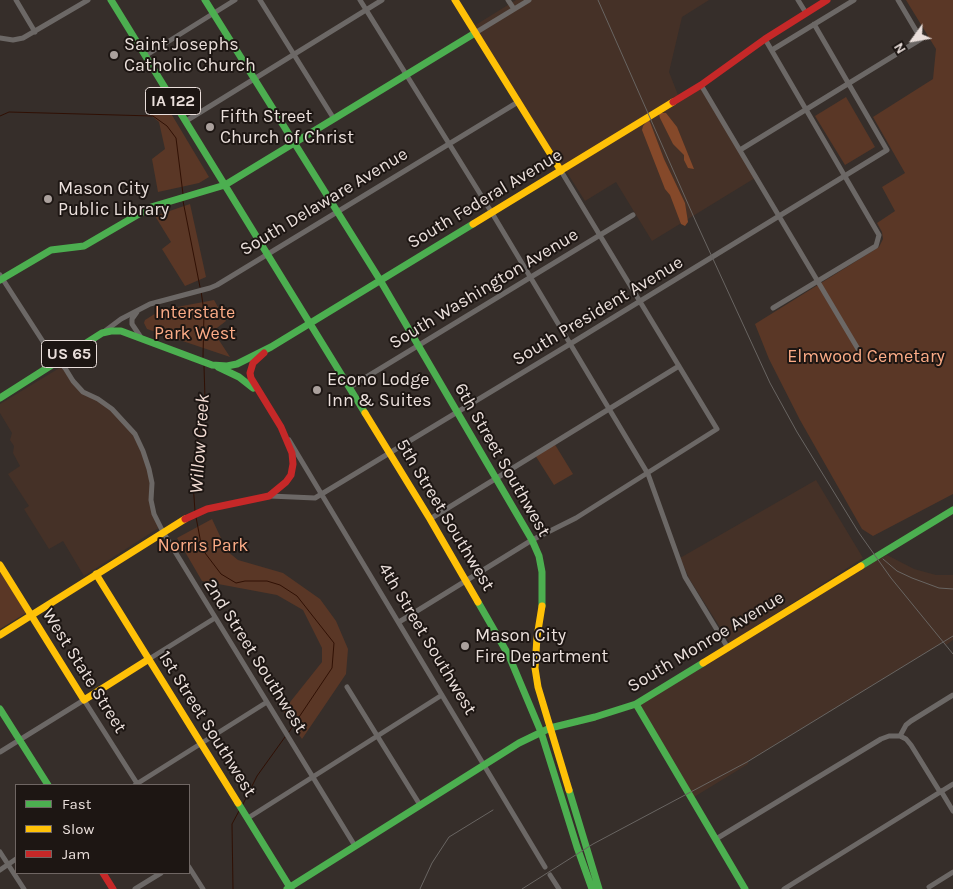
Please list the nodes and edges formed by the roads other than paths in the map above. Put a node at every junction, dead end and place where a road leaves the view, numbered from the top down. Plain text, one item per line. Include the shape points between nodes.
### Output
1 (16, 0) edge
2 (88, 0) edge
3 (111, 0) edge
4 (204, 0) edge
5 (235, 0) edge
6 (260, 0) edge
7 (360, 0) edge
8 (382, 0) edge
9 (455, 0) edge
10 (508, 0) edge
11 (529, 0) edge
12 (798, 0) edge
13 (827, 0) edge
14 (854, 0) edge
15 (898, 0) edge
16 (514, 9) junction
17 (366, 10) junction
18 (212, 13) junction
19 (806, 13) junction
20 (814, 24) junction
21 (35, 32) junction
22 (476, 34) junction
23 (0, 38) edge
24 (765, 39) junction
25 (772, 50) junction
26 (294, 54) junction
27 (145, 56) junction
28 (407, 75) junction
29 (254, 78) junction
30 (701, 84) junction
31 (849, 84) junction
32 (518, 102) junction
33 (806, 111) junction
34 (334, 119) junction
35 (186, 121) junction
36 (295, 143) junction
37 (449, 143) junction
38 (740, 150) junction
39 (561, 171) junction
40 (845, 176) junction
41 (225, 185) junction
42 (337, 212) junction
43 (492, 213) junction
44 (633, 215) dead end
45 (779, 216) junction
46 (600, 235) junction
47 (268, 255) junction
48 (1, 277) edge
49 (531, 277) junction
50 (380, 280) junction
51 (818, 282) junction
52 (640, 302) junction
53 (773, 308) dead end
54 (139, 310) junction
55 (310, 322) junction
56 (102, 333) junction
57 (144, 340) junction
58 (570, 344) junction
59 (418, 345) junction
60 (271, 346) junction
61 (858, 349) dead end
62 (58, 361) junction
63 (212, 364) junction
64 (679, 366) junction
65 (350, 387) junction
66 (261, 395) junction
67 (0, 398) edge
68 (609, 409) junction
69 (457, 411) junction
70 (281, 426) junction
71 (390, 452) junction
72 (648, 474) junction
73 (497, 479) junction
74 (322, 494) junction
75 (270, 496) junction
76 (953, 510) edge
77 (430, 519) junction
78 (163, 532) junction
79 (532, 540) junction
80 (0, 565) edge
81 (96, 574) junction
82 (467, 580) junction
83 (31, 614) junction
84 (215, 618) junction
85 (399, 622) junction
86 (0, 634) edge
87 (728, 648) junction
88 (149, 659) junction
89 (347, 687) dead end
90 (442, 695) junction
91 (953, 695) edge
92 (84, 700) junction
93 (267, 702) junction
94 (636, 704) junction
95 (0, 709) edge
96 (550, 728) junction
97 (541, 732) junction
98 (377, 735) junction
99 (900, 736) junction
100 (20, 740) junction
101 (201, 743) junction
102 (0, 752) edge
103 (484, 765) junction
104 (312, 776) junction
105 (47, 784) edge
106 (136, 784) edge
107 (139, 784) edge
108 (953, 784) edge
109 (941, 792) junction
110 (420, 805) junction
111 (953, 812) edge
112 (247, 817) junction
113 (716, 839) junction
114 (355, 846) junction
115 (0, 852) edge
116 (15, 860) edge
117 (8, 864) junction
118 (545, 867) dead end
119 (190, 869) edge
120 (0, 870) edge
121 (953, 872) edge
122 (104, 874) edge
123 (159, 874) edge
124 (550, 875) dead end
125 (930, 887) dead end
126 (290, 888) edge
127 (24, 889) edge
128 (113, 889) edge
129 (135, 889) edge
130 (203, 889) edge
131 (559, 889) edge
132 (592, 889) edge
133 (599, 889) edge
134 (745, 889) edge
135 (784, 889) edge

1 - 21 street
2 - 21 street
3 - 27 main road, IA 122
4 - 18 main road, 6th Street Southwest
5 - 18 street
6 - 26 street
7 - 17 street
8 - 17 street
9 - 22 main road
10 - 16 street
11 - 16 street
12 - 19 street
13 - 19 main road, South Federal Avenue
14 - 20 street
15 - 31 street via 921,40
16 - 22 street
17 - 26 street
17 - 28 street
18 - 27 street
18 - 29 main road, 6th Street Southwest
19 - 24 main road, South Federal Avenue
20 - 25 street
20 - 31 street
21 - 23 street via 13,40
22 - 28 main road
22 - 32 main road
24 - 25 street
24 - 30 main road, South Federal Avenue
25 - 33 street
26 - 29 street
26 - 34 street
27 - 35 main road, IA 122
28 - 34 main road
28 - 37 street
29 - 35 street
29 - 36 main road, 6th Street Southwest
30 - 38 street
30 - 39 main road, South Federal Avenue
31 - 33 street
31 - 40 street, South President Avenue via 887,150
32 - 37 street, South Delaware Avenue
32 - 39 main road
33 - 38 street
33 - 40 street
34 - 36 main road
35 - 41 main road, IA 122
36 - 41 main road
36 - 42 main road, 6th Street Southwest
37 - 42 street, South Delaware Avenue
37 - 43 street
38 - 45 street
39 - 43 main road, South Federal Avenue
39 - 46 street
40 - 45 street, South President Avenue
40 - 51 street via 880,235 876,246
41 - 47 main road, IA 122
41 - 48 main road via 151,207 84,246 51,250
42 - 47 street, South Delaware Avenue
42 - 50 main road, 6th Street Southwest
43 - 49 street
43 - 50 main road, South Federal Avenue
44 - 46 street, South Washington Avenue
45 - 51 street
45 - 52 street, South President Avenue
46 - 49 street, South Washington Avenue
46 - 52 street
47 - 54 street, South Delaware Avenue via 210,288 162,299
47 - 55 main road, IA 122
48 - 62 street, 2nd Street Southwest
49 - 58 street
49 - 59 street, South Washington Avenue
50 - 55 main road, South Federal Avenue
50 - 59 main road, 6th Street Southwest
51 - 53 street
51 - 61 street
52 - 58 street, South President Avenue
52 - 64 street
54 - 56 street, South Delaware Avenue
54 - 57 street via 132,324
55 - 60 main road, South Federal Avenue / US 65
55 - 65 main road, 5th Street Southwest
56 - 57 main road, US 65 via 121,332
56 - 62 main road, South Delaware Avenue / US 65
57 - 63 main road, South Federal Avenue / US 65
58 - 68 street
58 - 69 street, South President Avenue
59 - 65 street, South Washington Avenue
59 - 69 main road, 6th Street Southwest
60 - 63 main road, South Federal Avenue / US 65 via 237,364
60 - 66 main road, US 65 via 253,363 250,373
62 - 67 main road, South Delaware Avenue / US 65
62 - 78 street, 2nd Street Southwest via 84,392 112,409 135,434 149,470 153,507
63 - 66 main road via 239,377
64 - 68 street
64 - 72 street via 717,429
65 - 71 main road, 5th Street Southwest
66 - 70 main road, US 65
68 - 72 street
68 - 73 street
69 - 71 street, South President Avenue
69 - 73 main road, 6th Street Southwest
70 - 74 street, 4th Street Southwest
70 - 75 main road, US 65 via 293,464 286,482
71 - 74 street, South President Avenue
71 - 77 main road, 5th Street Southwest
72 - 79 street via 576,518
72 - 87 street via 685,577
73 - 77 street
73 - 79 main road, 6th Street Southwest
74 - 75 street via 315,498
74 - 85 street, 4th Street Southwest
75 - 78 main road via 207,509
76 - 87 main road, South Monroe Avenue
77 - 82 main road, 5th Street Southwest
78 - 81 main road
78 - 84 street, 2nd Street Southwest
79 - 82 street
79 - 96 main road, 6th Street Southwest via 540,564 543,589 535,668
80 - 83 main road, West State Street
81 - 83 main road
81 - 88 main road, 1st Street Southwest
82 - 85 street
82 - 97 main road, 5th Street Southwest via 509,656
83 - 86 main road
83 - 92 main road, West State Street
84 - 88 street
84 - 93 street, 2nd Street Southwest
85 - 90 street, 4th Street Southwest
87 - 94 main road, South Monroe Avenue
88 - 92 main road
88 - 101 main road, 1st Street Southwest
89 - 98 street
90 - 98 street
90 - 103 street, 4th Street Southwest
91 - 99 street via 911,721
92 - 100 street
92 - 106 street, West State Street
93 - 101 street
93 - 104 street, 2nd Street Southwest
94 - 96 main road, South Monroe Avenue
94 - 113 main road
95 - 100 main road
96 - 97 main road, South Monroe Avenue
96 - 133 main road
97 - 103 main road, South Monroe Avenue
97 - 132 main road
98 - 104 street
98 - 110 street
99 - 109 street via 906,739
99 - 113 street via 881,738
100 - 102 street
100 - 105 main road
101 - 107 street
101 - 112 main road, 1st Street Southwest
103 - 110 main road, South Monroe Avenue
103 - 118 street, 4th Street Southwest
104 - 112 street
104 - 114 street, 2nd Street Southwest
108 - 109 street
109 - 111 street
109 - 135 street
110 - 114 main road, South Monroe Avenue
112 - 126 main road, 1st Street Southwest
113 - 134 main road
114 - 126 main road, South Monroe Avenue
115 - 117 street
116 - 117 street
117 - 120 street
117 - 127 street
119 - 130 street
121 - 125 street
122 - 128 main road
123 - 129 street
124 - 131 street

